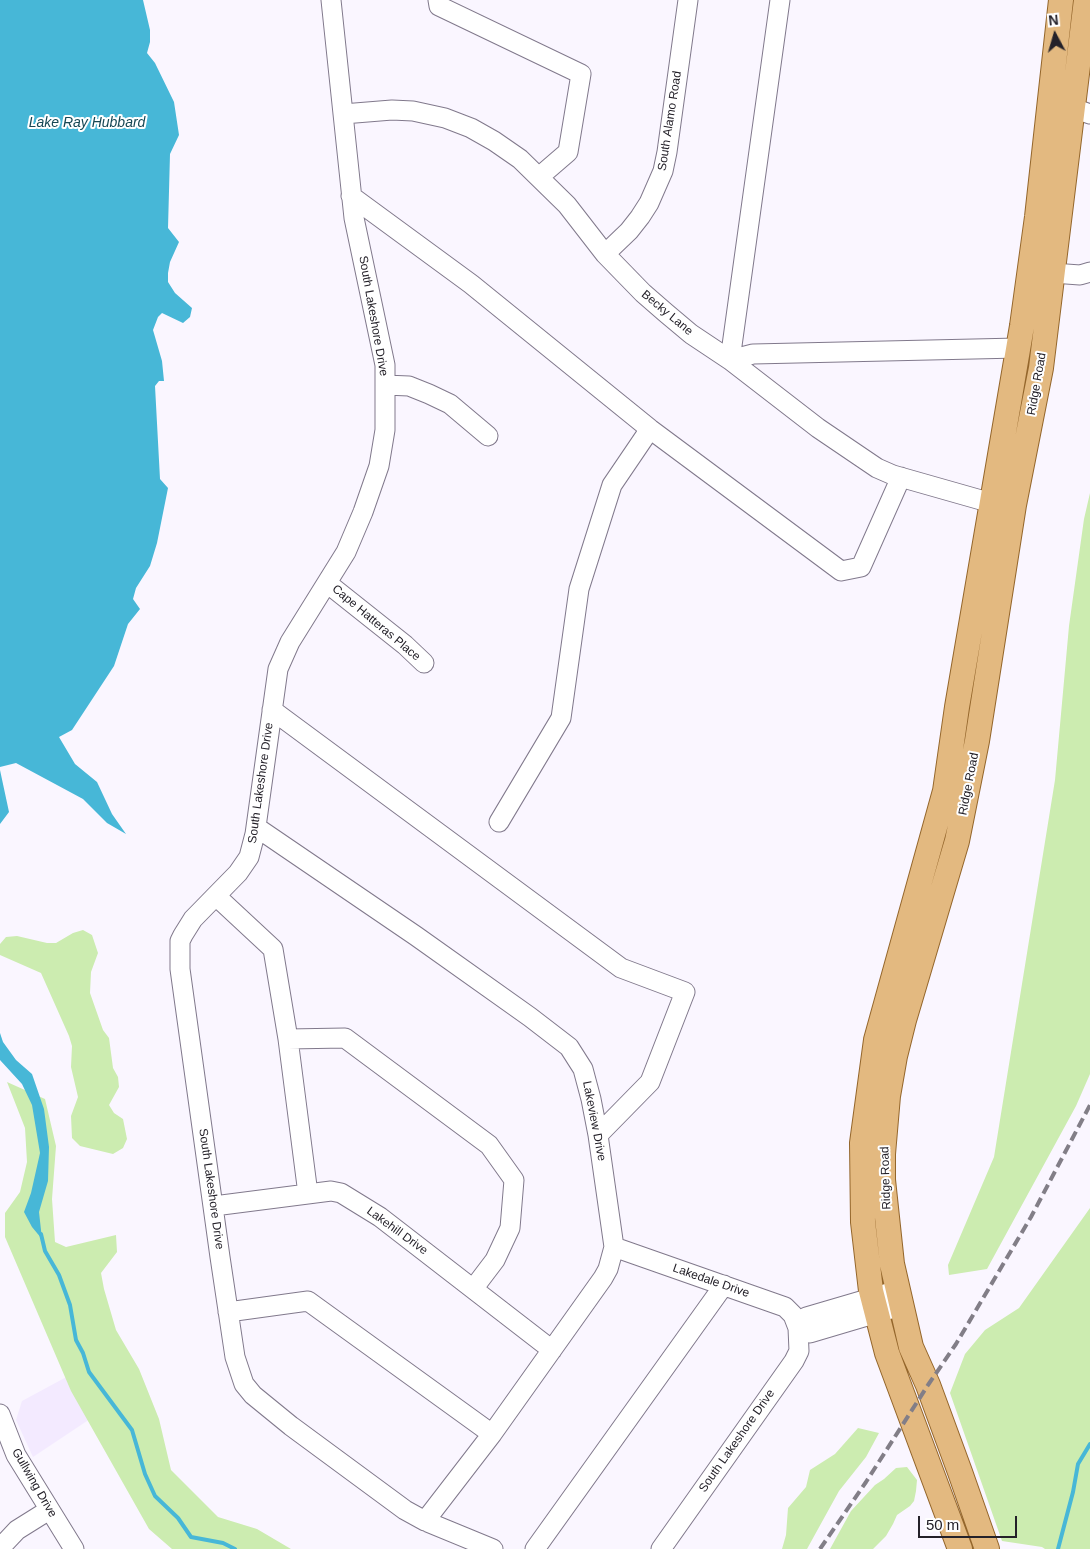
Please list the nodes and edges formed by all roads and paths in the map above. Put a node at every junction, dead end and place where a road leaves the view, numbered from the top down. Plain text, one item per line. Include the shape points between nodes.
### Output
1 (331, 0) edge
2 (438, 0) edge
3 (688, 0) edge
4 (780, 0) edge
5 (1060, 0) edge
6 (1086, 0) edge
7 (1056, 40) junction
8 (1082, 111) edge
9 (342, 114) junction
10 (1047, 122) junction
11 (539, 177) junction
12 (1064, 182) junction
13 (352, 196) junction
14 (605, 254) junction
15 (1041, 272) junction
16 (1090, 272) edge
17 (1018, 348) junction
18 (730, 360) junction
19 (385, 385) junction
20 (650, 429) junction
21 (488, 436) dead end
22 (900, 477) junction
23 (1003, 503) junction
24 (327, 583) junction
25 (424, 663) dead end
26 (272, 710) junction
27 (499, 822) dead end
28 (256, 828) junction
29 (925, 864) junction
30 (948, 870) junction
31 (216, 896) junction
32 (288, 1039) junction
33 (876, 1120) junction
34 (598, 1135) junction
35 (308, 1194) junction
36 (214, 1206) junction
37 (614, 1247) junction
38 (724, 1285) junction
39 (473, 1289) junction
40 (900, 1298) junction
41 (875, 1305) junction
42 (228, 1312) junction
43 (798, 1328) junction
44 (552, 1350) junction
45 (0, 1414) edge
46 (492, 1434) junction
47 (49, 1510) junction
48 (425, 1520) junction
49 (0, 1548) edge
50 (74, 1549) edge
51 (493, 1549) edge
52 (535, 1549) edge
53 (661, 1549) edge
54 (960, 1549) edge
55 (987, 1549) edge

1 - 9 street, South Lakeshore Drive
2 - 11 street via 439,6 580,74 568,152
3 - 14 street, South Alamo Road via 663,171 640,217
4 - 18 street
5 - 7 main road, Ridge Road
6 - 8 main road, Ridge Road
7 - 8 main road via 1063,52 1063,95
7 - 10 main road, Ridge Road
8 - 12 main road, Ridge Road
9 - 11 street, Becky Lane via 392,110 445,118 494,141
9 - 13 street, South Lakeshore Drive
10 - 12 main road via 1055,127 1057,134 1056,170
10 - 15 main road, Ridge Road
11 - 14 street, Becky Lane via 567,205
12 - 15 main road, Ridge Road
13 - 19 street, South Lakeshore Drive via 385,365
13 - 20 street via 471,284
14 - 18 street, Becky Lane via 666,314
15 - 16 street via 1080,275
15 - 17 main road, Ridge Road
15 - 23 main road, Ridge Road via 1041,368
17 - 18 street via 753,354
17 - 23 main road, Ridge Road
18 - 22 street, Becky Lane via 818,428 877,468
19 - 21 street via 409,386 450,404
19 - 24 street, South Lakeshore Drive via 385,430 379,466 346,552
20 - 22 street via 841,571 862,567
20 - 27 street via 612,485 579,589 560,718
22 - 23 street, Becky Lane
23 - 29 main road, Ridge Road via 957,707 945,791
23 - 30 main road, Ridge Road via 977,741
24 - 25 street, Cape Hatteras Place
24 - 26 street, South Lakeshore Drive via 290,642 278,669
26 - 28 street, South Lakeshore Drive
26 - 34 street via 620,968 685,992 650,1082
28 - 31 street, South Lakeshore Drive via 249,857
28 - 34 street, Lakeview Drive via 416,936 569,1047 583,1069
29 - 30 main road
29 - 33 main road, Ridge Road via 876,1040
30 - 33 main road, Ridge Road via 904,1020 888,1096
31 - 32 street via 273,949
31 - 36 street, South Lakeshore Drive via 194,919 180,941 180,969
32 - 35 street
32 - 39 street via 345,1038 488,1145 514,1180 510,1228 495,1260
33 - 40 main road, Ridge Road via 892,1264
33 - 41 main road, Ridge Road via 862,1143 863,1222
34 - 37 street, Lakeview Drive
35 - 36 street, Lakehill Drive
35 - 39 street, Lakehill Drive via 341,1193 380,1217
36 - 42 street, South Lakeshore Drive
37 - 38 street, Lakedale Drive
37 - 44 street, Lakeview Drive via 603,1278
38 - 43 street, Lakedale Drive via 785,1307 793,1315
38 - 52 street
39 - 44 street, Lakehill Drive
40 - 41 street
40 - 55 main road, Ridge Road via 911,1347 928,1385
41 - 43 street via 806,1316
41 - 54 main road, Ridge Road via 887,1353
42 - 46 street via 308,1301
42 - 48 street, South Lakeshore Drive via 235,1357 244,1384 253,1395 405,1510
43 - 53 street, South Lakeshore Drive via 799,1351 794,1361
44 - 46 street, Lakeview Drive
45 - 47 street, Gullwing Drive via 16,1455
46 - 48 street, Lakeview Drive
47 - 49 street via 17,1530
47 - 50 street, Gullwing Drive
48 - 51 street, South Lakeshore Drive

